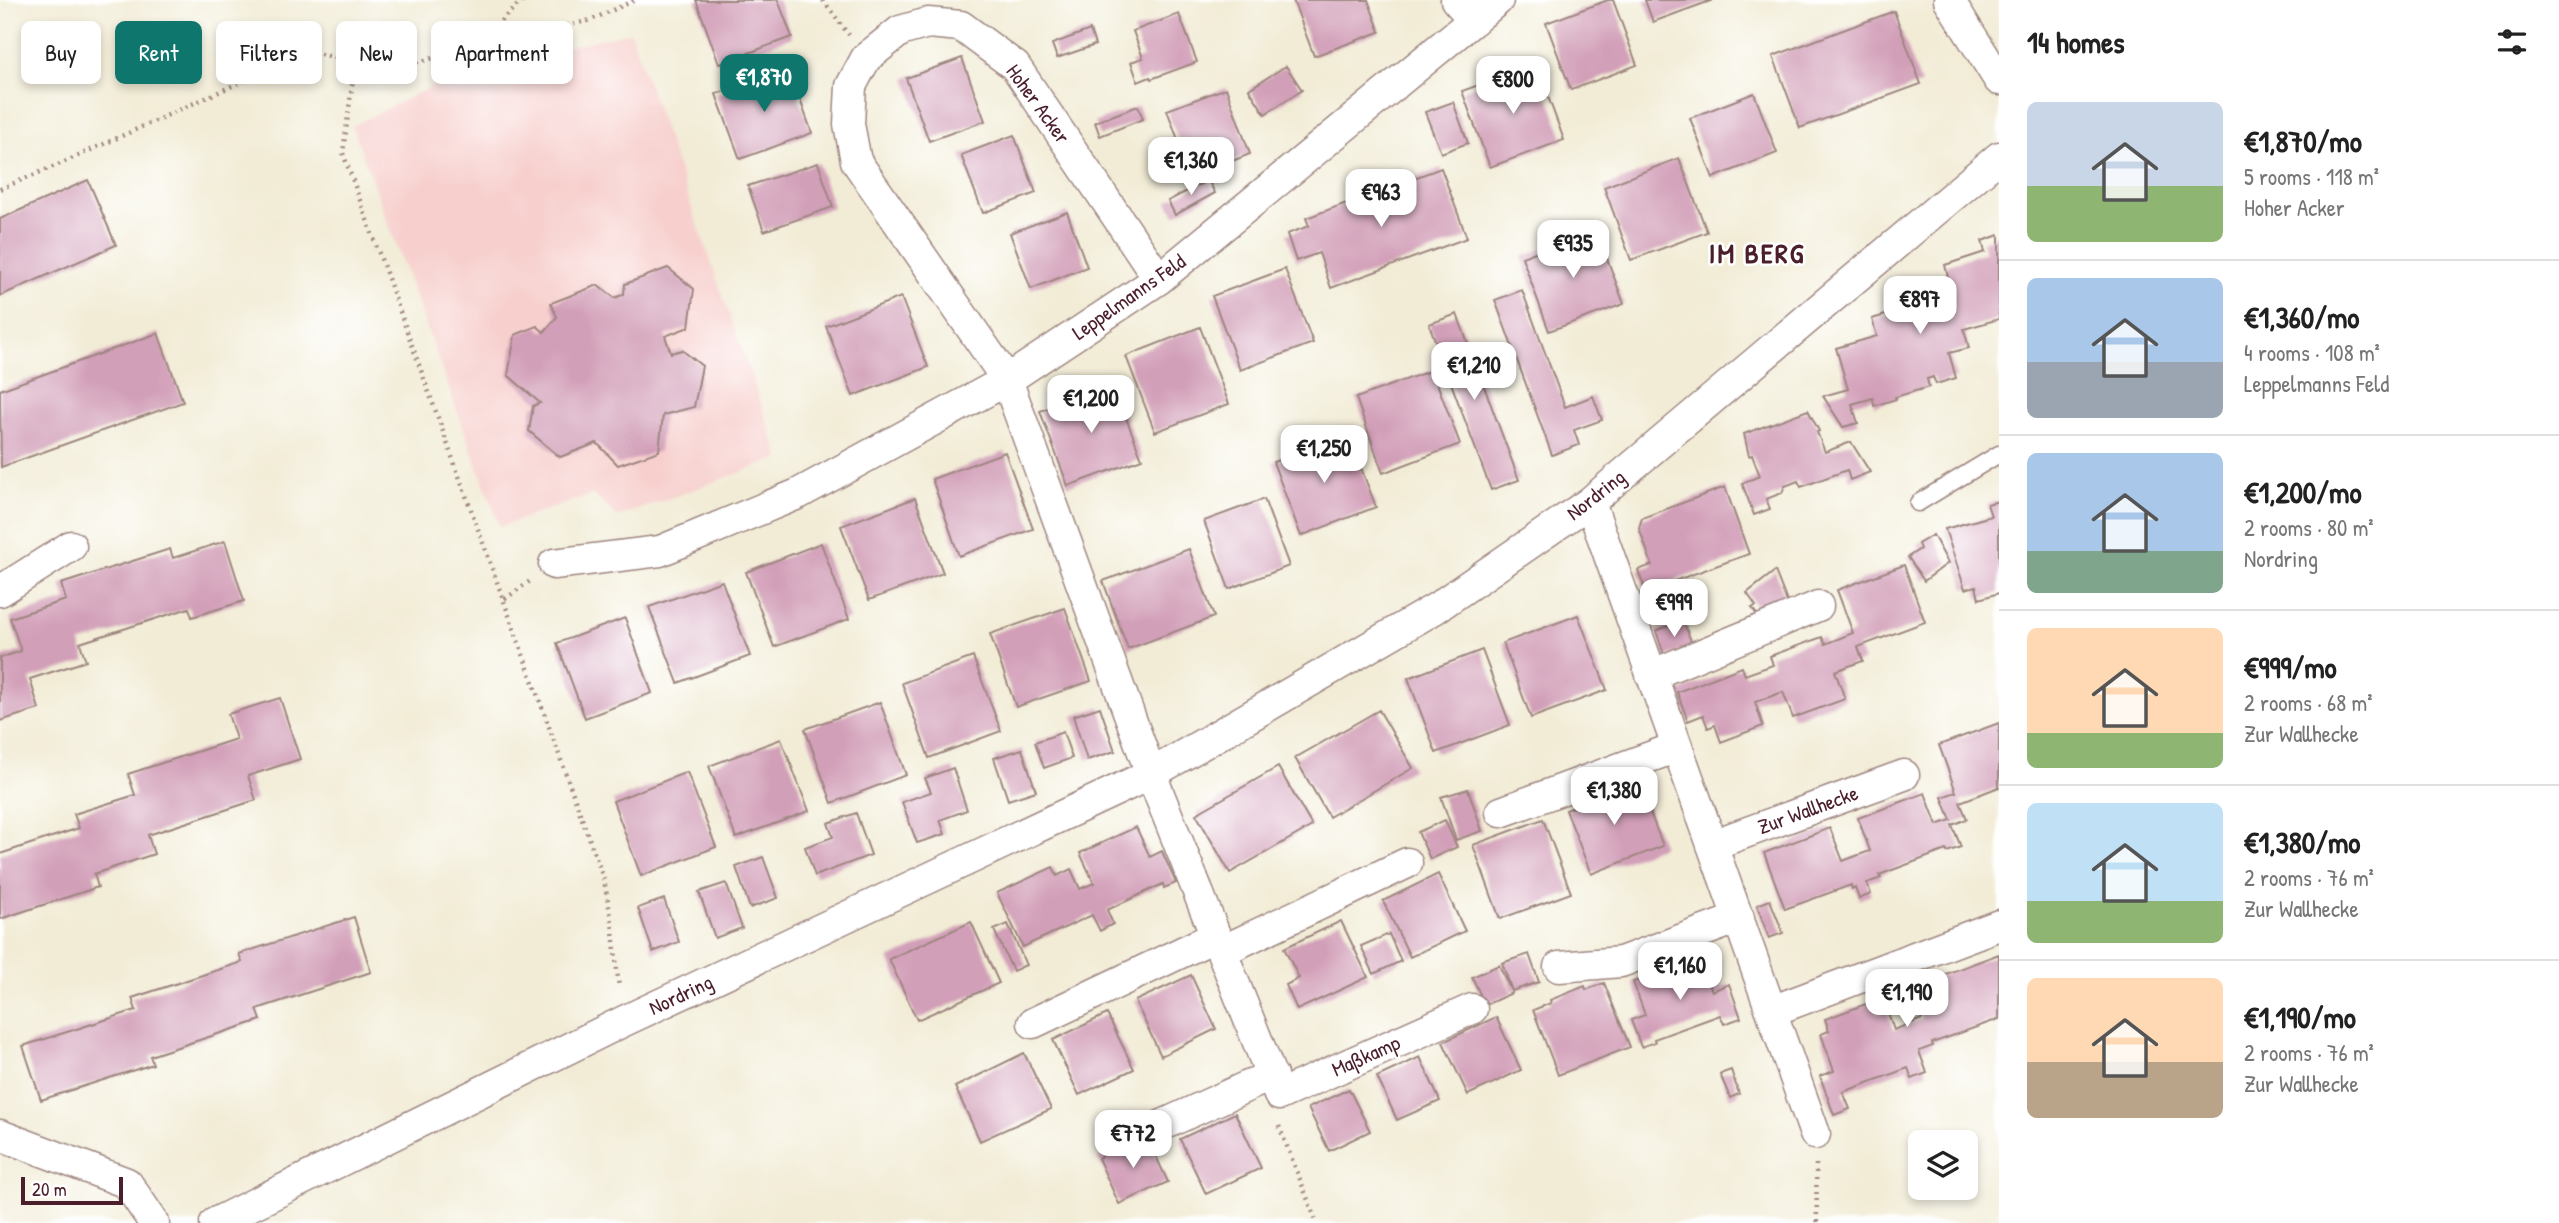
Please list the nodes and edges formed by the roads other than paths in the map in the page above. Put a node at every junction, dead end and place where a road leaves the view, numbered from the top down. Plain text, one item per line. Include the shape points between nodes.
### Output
1 (1499, 0) edge
2 (1949, 0) edge
3 (1465, 10) edge
4 (1999, 80) edge
5 (1999, 157) edge
6 (1160, 279) junction
7 (1007, 380) junction
8 (1999, 454) edge
9 (1590, 502) junction
10 (1918, 503) dead end
11 (71, 546) dead end
12 (554, 564) dead end
13 (0, 591) edge
14 (1818, 607) dead end
15 (1651, 675) junction
16 (1677, 747) junction
17 (1151, 774) junction
18 (1904, 775) dead end
19 (1501, 812) dead end
20 (1712, 845) junction
21 (1407, 863) dead end
22 (1739, 918) junction
23 (1999, 925) edge
24 (1219, 944) junction
25 (1559, 967) dead end
26 (1472, 1009) dead end
27 (1772, 1011) junction
28 (1032, 1023) dead end
29 (1275, 1085) junction
30 (1156, 1128) dead end
31 (1815, 1134) road end
32 (0, 1135) edge
33 (154, 1223) edge
34 (215, 1223) edge

1 - 3 street, Leppelmanns Feld
2 - 4 street
3 - 6 street, Leppelmanns Feld
5 - 9 street, Nordring
6 - 7 street, Leppelmanns Feld
6 - 7 street, Hoher Acker via 1015,66 961,26 928,23 900,31 866,58 851,86 849,124 856,161
7 - 12 street, Leppelmanns Feld via 798,494 660,551
7 - 17 street
8 - 10 lane
9 - 15 street
9 - 17 street, Nordring via 1436,608
11 - 13 street
14 - 15 street
15 - 16 street
16 - 19 street
16 - 20 street
17 - 24 street
17 - 34 street, Nordring via 622,1023
18 - 20 street, Zur Wallhecke
20 - 22 street
21 - 24 street
22 - 25 street via 1621,962
22 - 27 street
23 - 27 street
24 - 28 street
24 - 29 street
26 - 29 street, Maßkamp
27 - 31 street
29 - 30 street, Maßkamp
32 - 33 street via 127,1183

